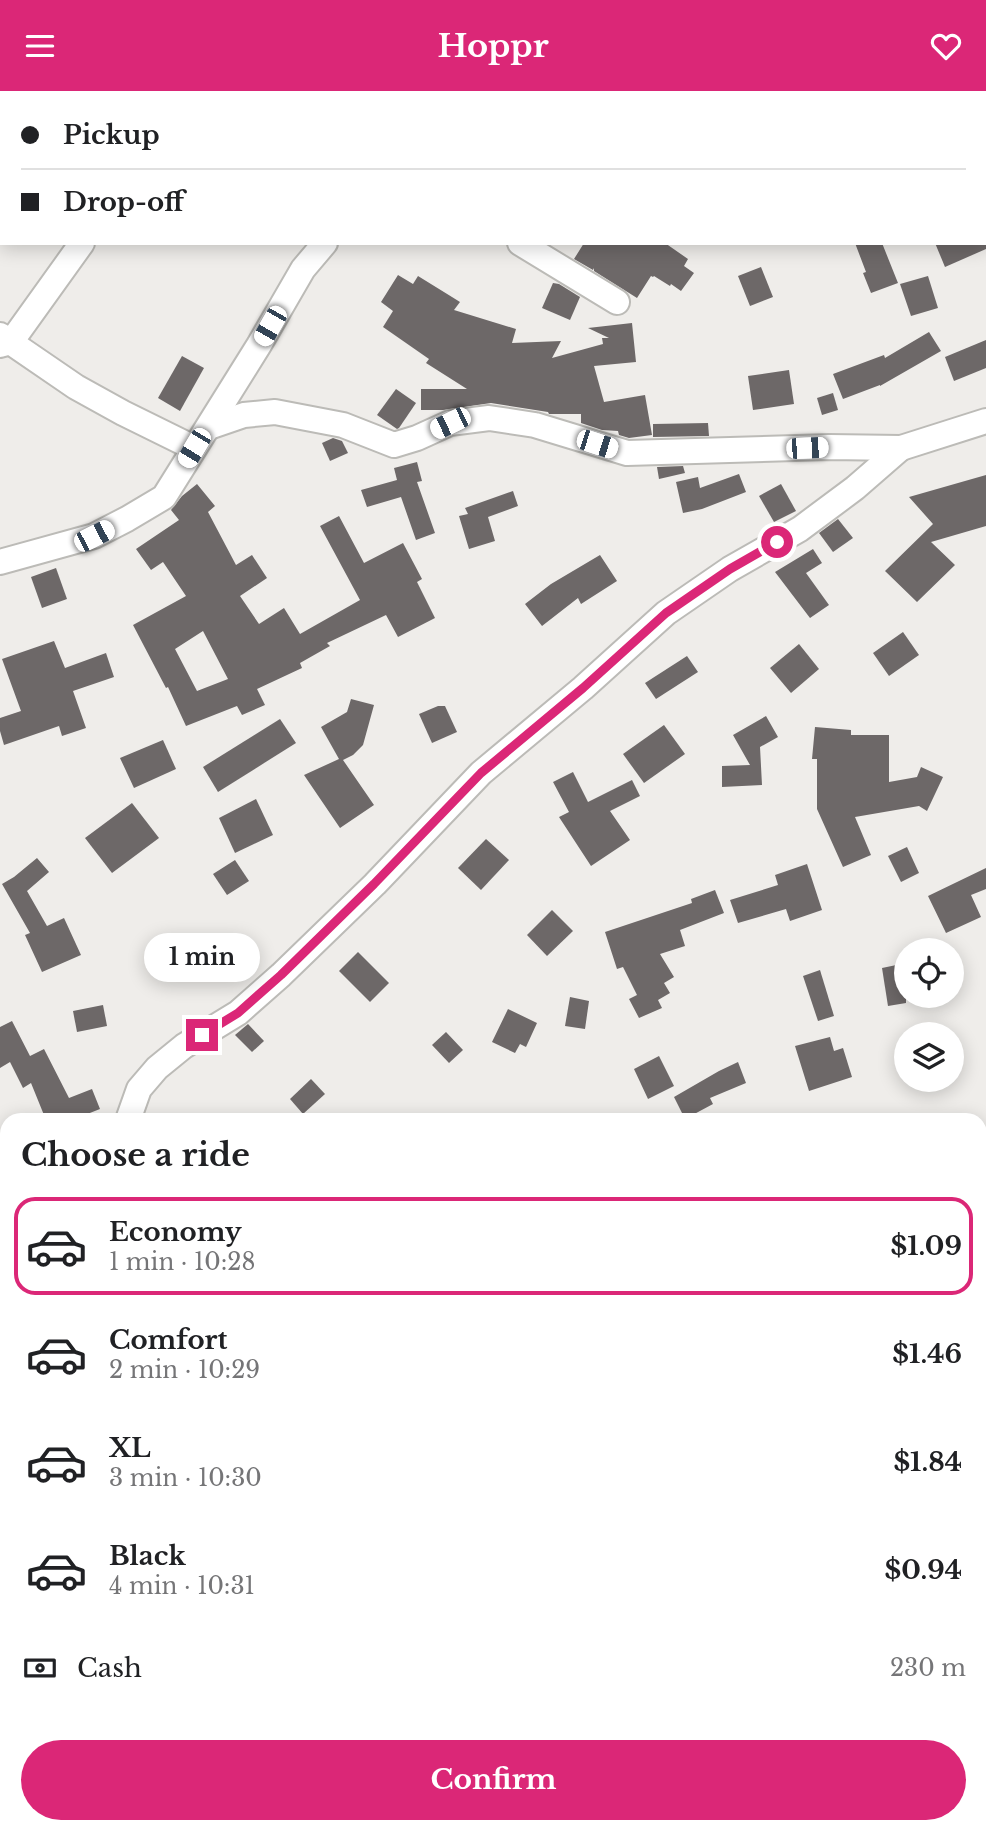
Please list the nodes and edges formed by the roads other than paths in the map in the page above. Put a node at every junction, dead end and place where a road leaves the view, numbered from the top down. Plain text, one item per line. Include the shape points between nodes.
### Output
1 (80, 245) edge
2 (324, 245) edge
3 (523, 245) edge
4 (617, 302) dead end
5 (4, 341) edge
6 (986, 421) edge
7 (209, 427) junction
8 (901, 447) junction
9 (194, 448) junction
10 (0, 562) edge
11 (130, 1113) edge

1 - 5 street
2 - 7 street via 303,269
3 - 4 street
5 - 9 street via 76,387
6 - 8 street
7 - 8 street via 244,415 275,412 343,425 394,445 450,423 489,418 535,425 627,453
7 - 9 street
8 - 11 street via 800,529 666,613 481,773 281,975 238,1013 157,1067 139,1089
9 - 10 street via 164,497 127,519 94,536

